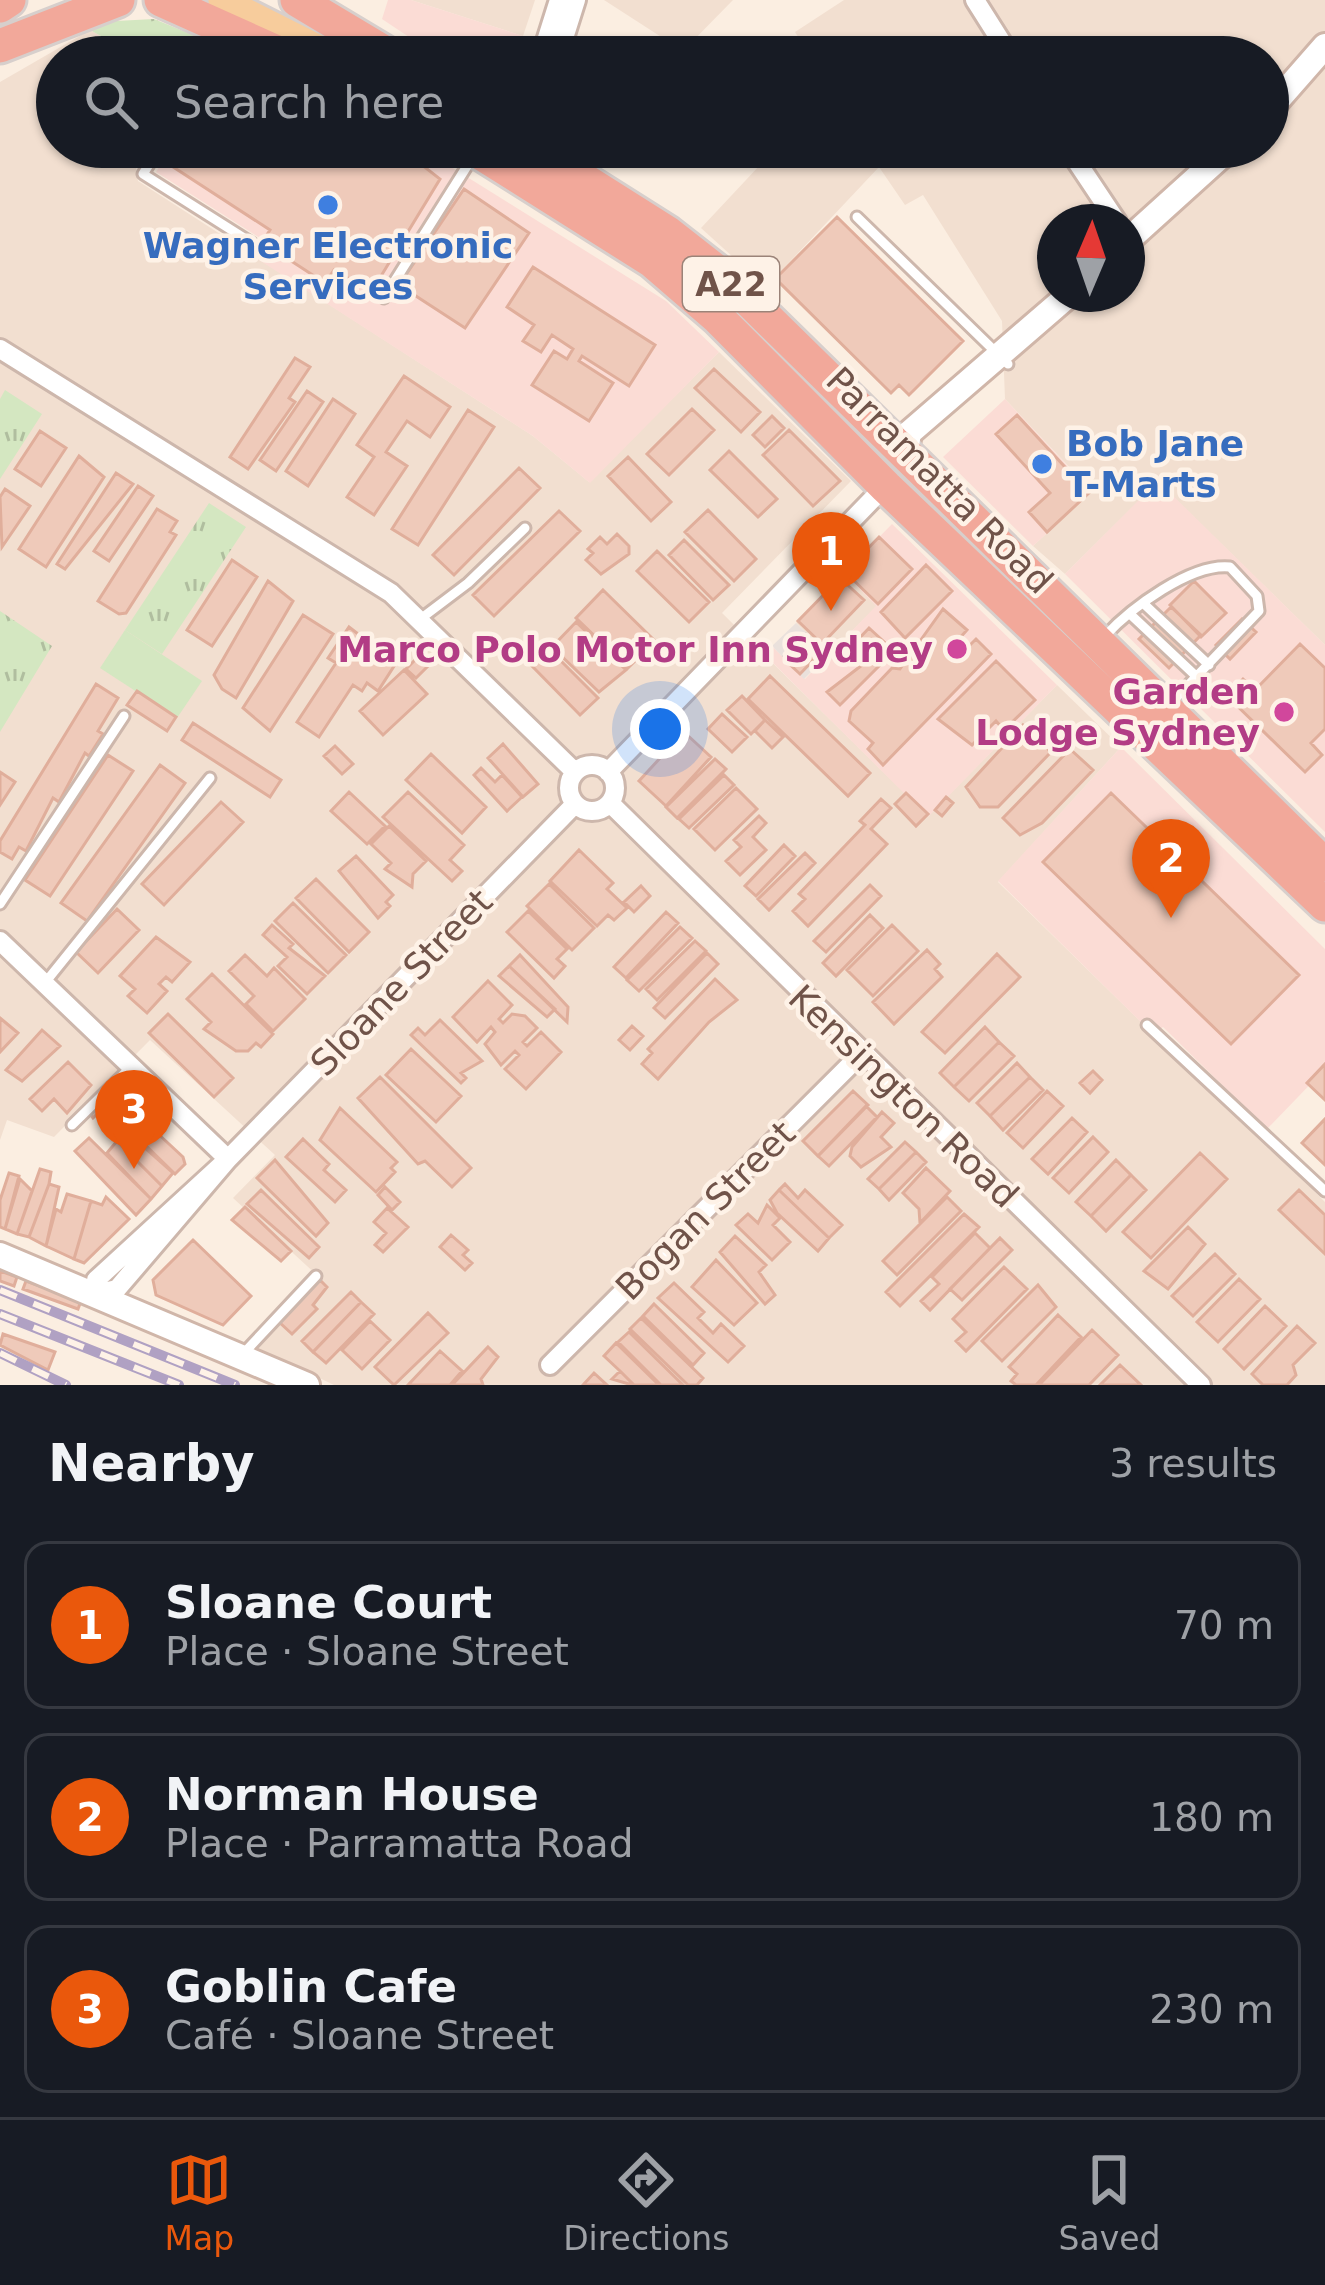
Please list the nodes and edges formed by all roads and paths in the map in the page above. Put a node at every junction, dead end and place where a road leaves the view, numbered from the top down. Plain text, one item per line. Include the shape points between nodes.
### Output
1 (9, 0) edge
2 (56, 0) edge
3 (118, 0) edge
4 (161, 0) edge
5 (187, 0) edge
6 (297, 0) edge
7 (559, 0) edge
8 (576, 0) edge
9 (974, 0) edge
10 (0, 6) edge
11 (231, 24) edge
12 (259, 36) edge
13 (269, 36) edge
14 (357, 36) edge
15 (548, 36) edge
16 (565, 36) edge
17 (997, 36) edge
18 (0, 46) edge
19 (1325, 46) edge
20 (1325, 70) edge
21 (1289, 88) edge
22 (1289, 97) edge
23 (147, 168) edge
24 (463, 168) edge
25 (504, 168) edge
26 (568, 168) edge
27 (1081, 168) edge
28 (1205, 168) edge
29 (1106, 204) edge
30 (857, 217) dead end
31 (1145, 217) edge
32 (252, 243) dead end
33 (384, 298) dead end
34 (1051, 312) edge
35 (0, 350) edge
36 (1005, 356) junction
37 (905, 451) junction
38 (886, 487) junction
39 (525, 528) dead end
40 (1143, 603) junction
41 (1130, 614) junction
42 (419, 620) junction
43 (1100, 643) junction
44 (1209, 664) junction
45 (1197, 677) junction
46 (1166, 708) junction
47 (124, 716) dead end
48 (575, 772) junction
49 (608, 772) junction
50 (210, 778) dead end
51 (610, 803) junction
52 (575, 804) junction
53 (1325, 865) edge
54 (0, 904) edge
55 (1325, 905) edge
56 (0, 941) edge
57 (44, 984) junction
58 (1148, 1025) dead end
59 (860, 1055) junction
60 (130, 1068) junction
61 (72, 1125) dead end
62 (228, 1160) junction
63 (1325, 1191) edge
64 (0, 1243) edge
65 (0, 1256) edge
66 (316, 1276) dead end
67 (104, 1287) junction
68 (242, 1354) junction
69 (550, 1365) dead end
70 (307, 1385) edge
71 (1202, 1385) edge

1 - 10 highway
2 - 18 highway
3 - 18 highway
4 - 11 highway
5 - 11 lane
6 - 14 highway
7 - 15 street
8 - 16 street
9 - 17 street
11 - 12 lane
11 - 13 main road
19 - 21 street
20 - 22 street
23 - 32 lane via 143,174
24 - 33 lane
25 - 38 highway, Parramatta Road / A22 via 652,261
26 - 37 highway, Parramatta Road / A22 via 728,280
27 - 29 street
28 - 31 street
30 - 36 lane
34 - 36 street
35 - 42 street via 391,593
36 - 37 street via 909,433
37 - 38 street
37 - 43 highway, Parramatta Road / A22
38 - 49 street
38 - 55 highway, Parramatta Road / A22
39 - 42 lane
40 - 41 lane
40 - 44 lane
40 - 44 lane via 1166,586 1230,567 1259,605
41 - 43 lane
41 - 45 lane
42 - 48 street
43 - 46 highway, Parramatta Road / A22
44 - 45 lane
45 - 46 lane
46 - 53 highway, Parramatta Road / A22
47 - 54 lane
48 - 49 street via 595,765
48 - 52 street via 568,784
49 - 51 street via 615,784
50 - 57 lane
51 - 52 street via 596,811
51 - 59 street, Kensington Road
52 - 62 street, Sloane Street
56 - 57 street
57 - 60 street
58 - 63 lane
59 - 69 street, Bogan Street
59 - 71 street, Kensington Road
60 - 61 lane
60 - 62 street
62 - 67 street, Sloane Street
64 - 67 street
65 - 67 street
66 - 68 lane
67 - 68 street
68 - 70 street

